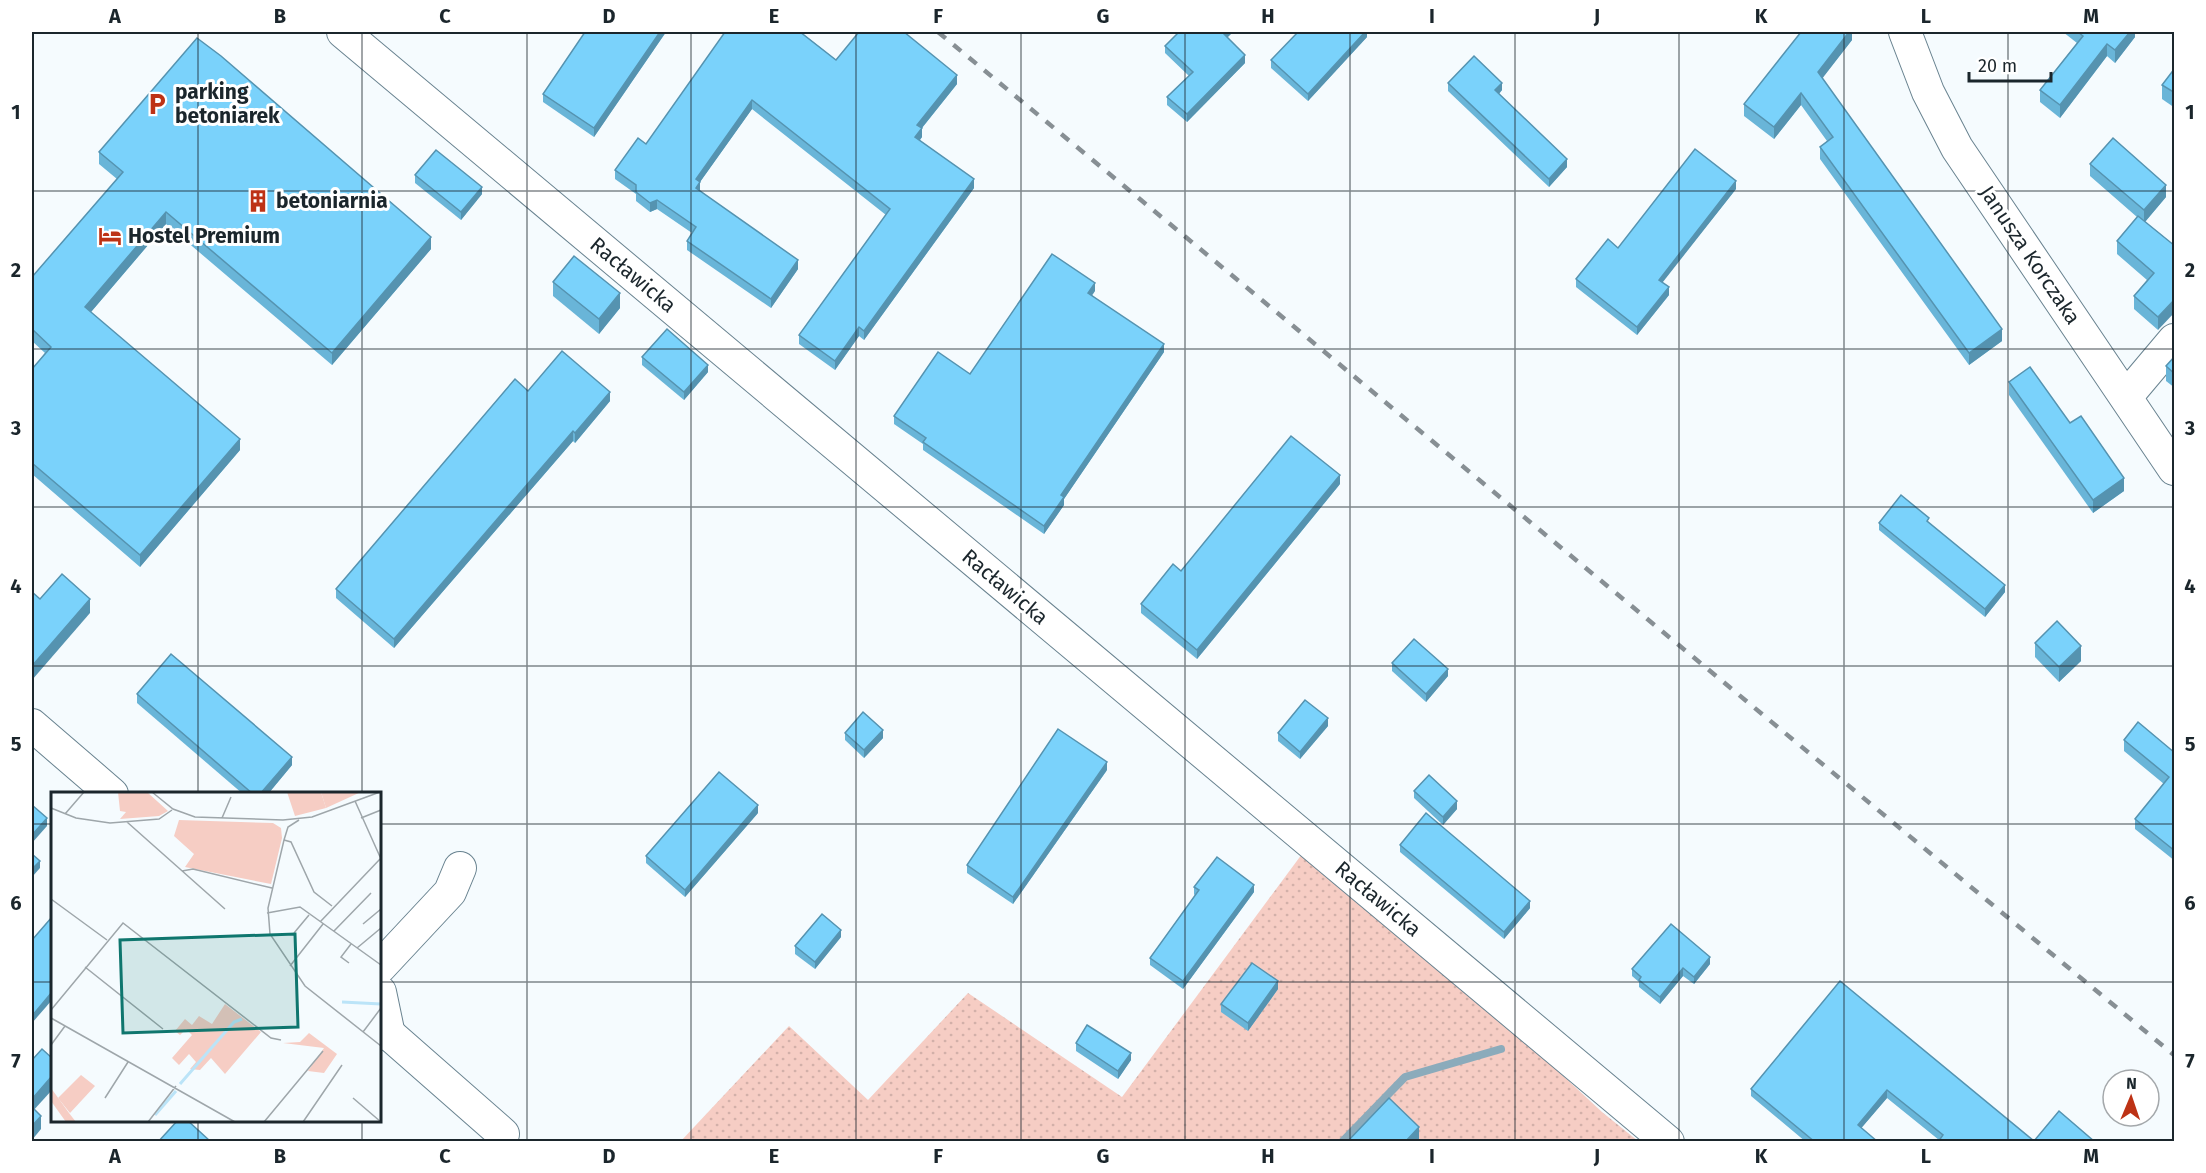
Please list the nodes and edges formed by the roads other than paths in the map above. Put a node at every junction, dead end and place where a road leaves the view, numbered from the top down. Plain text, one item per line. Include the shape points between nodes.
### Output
1 (343, 32) edge
2 (1905, 32) edge
3 (2175, 340) edge
4 (2126, 397) junction
5 (2175, 469) edge
6 (32, 725) edge
7 (110, 792) edge
8 (460, 868) dead end
9 (381, 966) edge
10 (381, 1002) edge
11 (384, 1030) edge
12 (503, 1134) dead end
13 (1668, 1142) edge

1 - 13 street, Racławicka
2 - 4 street, Janusza Korczaka via 1928,92 1957,148
3 - 4 street
4 - 5 street, Janusza Korczaka
6 - 7 street
8 - 9 street via 450,892
10 - 11 street
11 - 12 street

